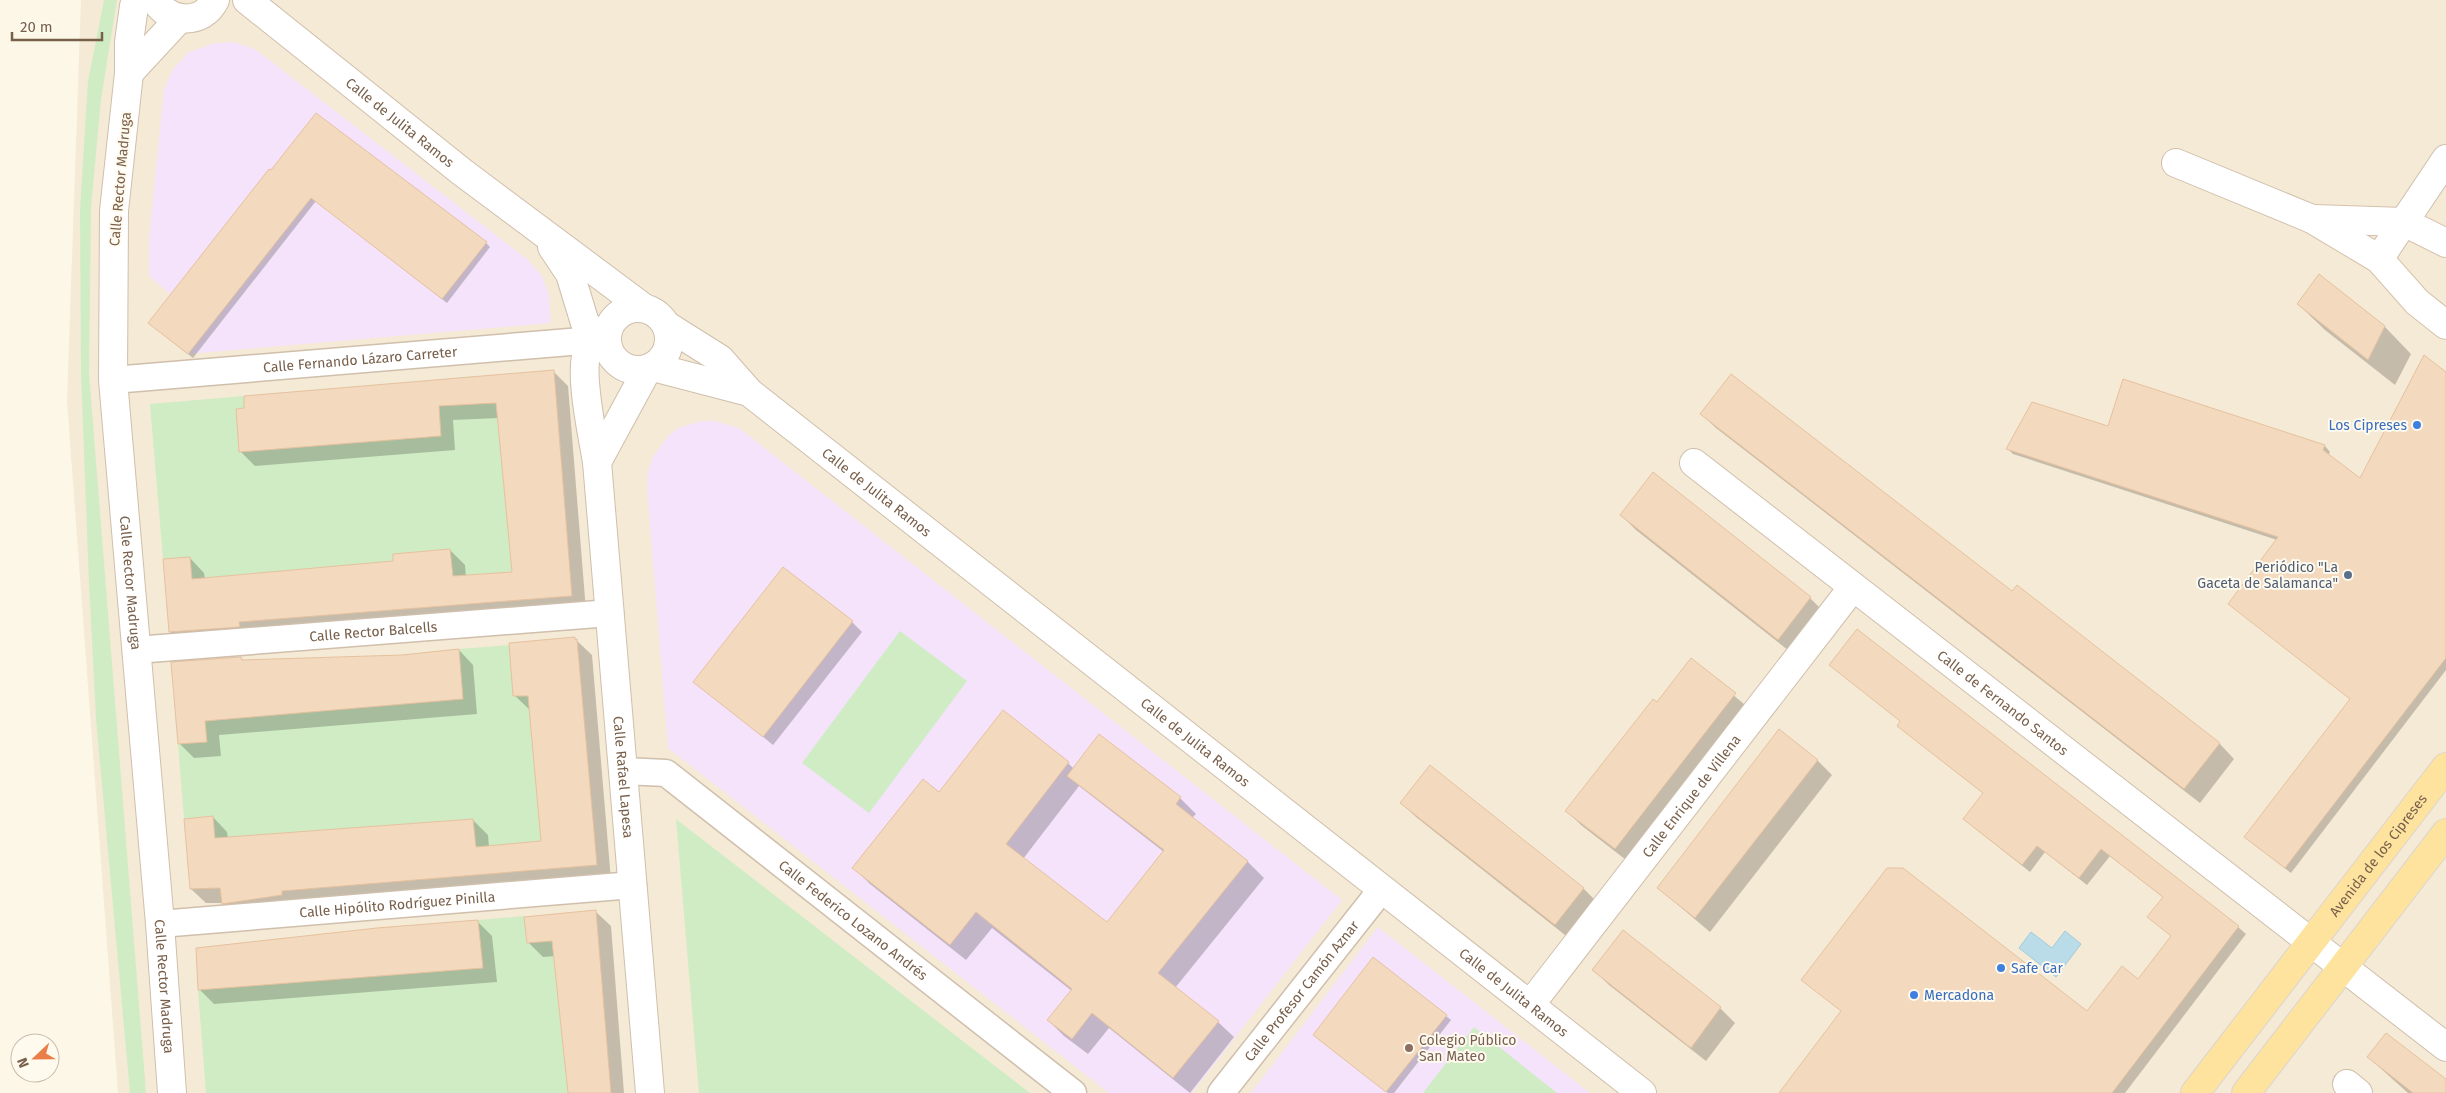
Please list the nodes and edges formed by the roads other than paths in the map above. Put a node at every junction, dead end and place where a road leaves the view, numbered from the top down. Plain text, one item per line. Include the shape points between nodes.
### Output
1 (138, 0) edge
2 (155, 0) edge
3 (215, 1) edge
4 (254, 6) edge
5 (178, 19) junction
6 (129, 74) junction
7 (2446, 159) edge
8 (2176, 163) dead end
9 (2312, 219) junction
10 (2404, 222) junction
11 (541, 232) junction
12 (2446, 243) edge
13 (2379, 259) junction
14 (644, 308) junction
15 (666, 325) junction
16 (2446, 325) edge
17 (602, 338) junction
18 (650, 368) junction
19 (114, 380) junction
20 (749, 392) junction
21 (597, 462) junction
22 (1694, 463) dead end
23 (1853, 587) junction
24 (610, 613) junction
25 (136, 650) junction
26 (2446, 766) edge
27 (624, 771) junction
28 (2446, 833) edge
29 (633, 885) junction
30 (1382, 889) junction
31 (160, 924) junction
32 (2310, 943) junction
33 (2344, 968) junction
34 (1530, 1005) junction
35 (2446, 1047) edge
36 (172, 1093) edge
37 (650, 1093) edge
38 (1073, 1093) edge
39 (1221, 1093) edge
40 (1642, 1093) edge
41 (2194, 1093) edge
42 (2246, 1093) edge

1 - 6 street, Calle Rector Madruga via 134,6 129,42
2 - 5 street via 164,12
3 - 4 street, Calle de Julita Ramos
3 - 5 street via 206,12 193,18
4 - 11 street, Calle de Julita Ramos
5 - 6 street
6 - 19 street, Calle Rector Madruga via 114,212
7 - 10 street
8 - 9 street
9 - 10 street
9 - 13 street
10 - 12 street
10 - 13 street
11 - 14 street, Calle de Julita Ramos
11 - 17 street, Calle de Julita Ramos via 570,274 586,323
13 - 16 street via 2417,302
14 - 15 street via 658,314
14 - 17 street via 627,309 613,319
15 - 18 street via 670,341 665,356
15 - 20 street, Calle de Julita Ramos via 720,359
17 - 18 street via 614,360 629,370
17 - 19 street, Calle Fernando Lázaro Carreter
17 - 21 street, Calle Rafael Lapesa via 587,352 585,386
18 - 20 street, Calle de Julita Ramos
18 - 21 street
19 - 25 street, Calle Rector Madruga
20 - 30 street, Calle de Julita Ramos
21 - 24 street, Calle Rafael Lapesa
22 - 23 street, Calle de Fernando Santos
23 - 32 street, Calle de Fernando Santos
23 - 34 street, Calle Enrique de Villena
24 - 25 street, Calle Rector Balcells
24 - 27 street, Calle Rafael Lapesa
25 - 31 street, Calle Rector Madruga
26 - 32 main road, Avenida de los Cipreses
27 - 29 street, Calle Rafael Lapesa
27 - 38 street, Calle Federico Lozano Andrés via 666,773
28 - 33 main road
29 - 31 street, Calle Hipólito Rodríguez Pinilla
29 - 37 street, Calle Rafael Lapesa
30 - 34 street, Calle de Julita Ramos
30 - 39 street, Calle Profesor Camón Aznar
31 - 36 street, Calle Rector Madruga
32 - 33 street
32 - 41 main road, Avenida de los Cipreses
33 - 35 street
33 - 42 main road
34 - 40 street, Calle de Julita Ramos

